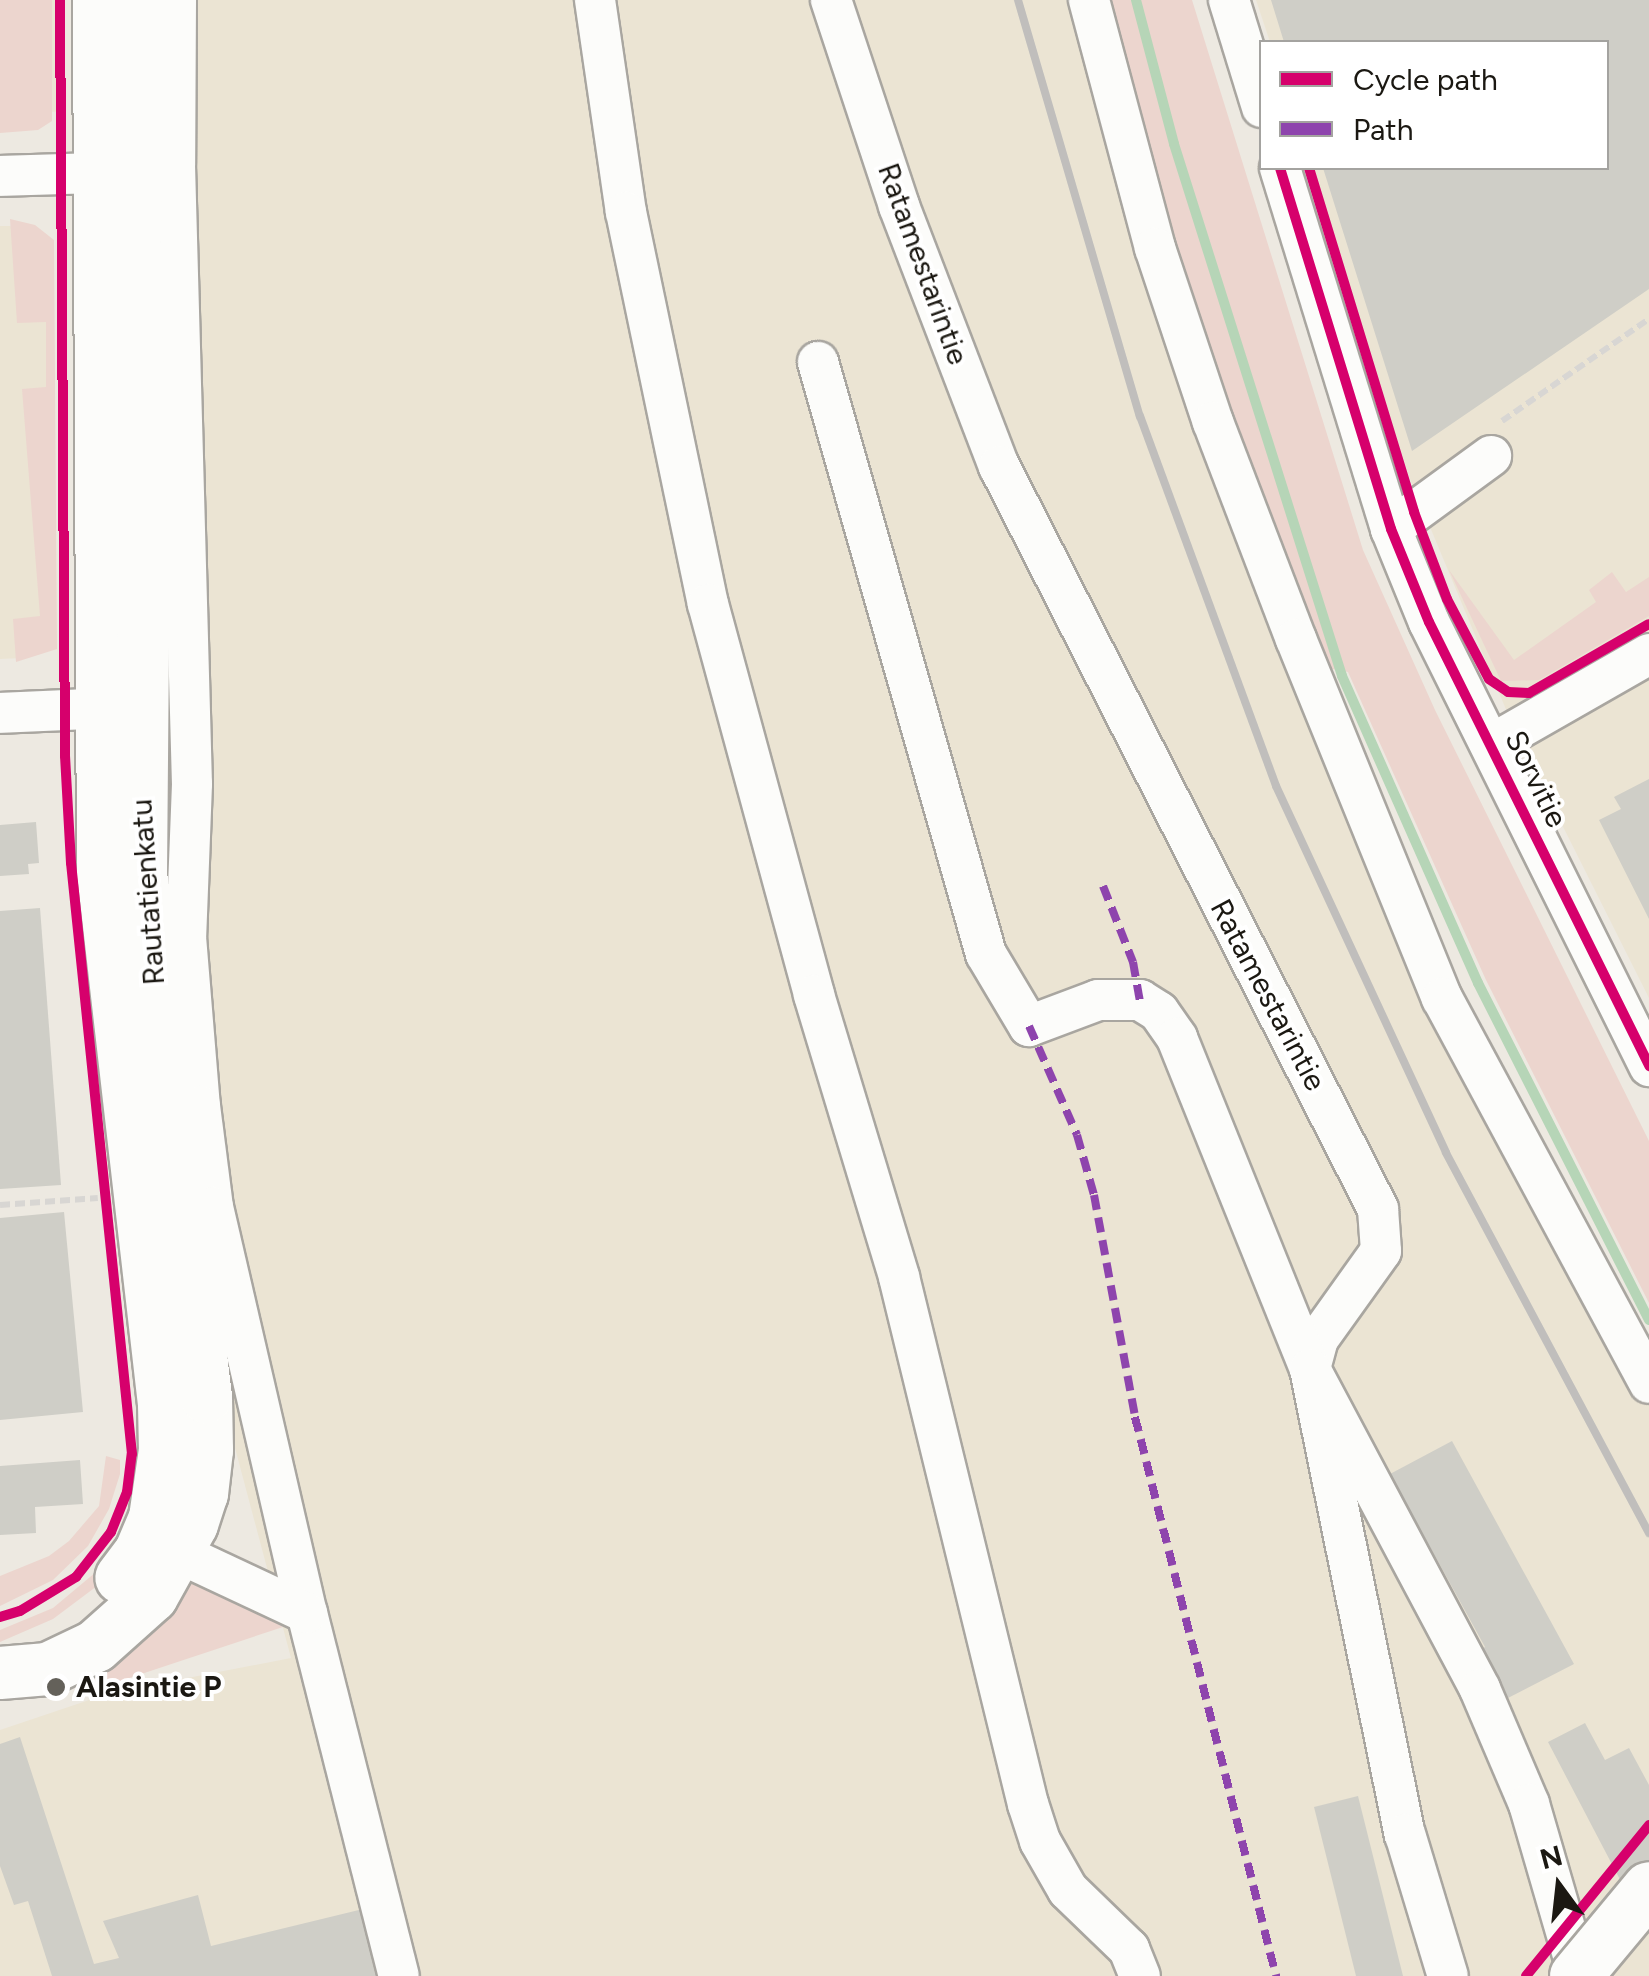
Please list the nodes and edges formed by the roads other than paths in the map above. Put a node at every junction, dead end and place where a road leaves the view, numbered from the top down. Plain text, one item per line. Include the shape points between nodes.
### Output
1 (98, 0) edge
2 (138, 0) edge
3 (176, 0) edge
4 (595, 0) edge
5 (831, 0) edge
6 (1089, 0) edge
7 (1228, 0) edge
8 (1259, 98) edge
9 (1281, 170) edge
10 (118, 172) junction
11 (0, 176) edge
12 (818, 362) dead end
13 (1489, 444) road end
14 (1391, 529) junction
15 (1649, 654) edge
16 (121, 707) junction
17 (0, 713) edge
18 (1492, 744) junction
19 (1649, 1066) edge
20 (1310, 1369) junction
21 (1649, 1383) edge
22 (179, 1553) junction
23 (307, 1614) junction
24 (1, 1673) edge
25 (1649, 1888) edge
26 (399, 1976) edge
27 (1140, 1976) edge
28 (1448, 1976) edge
29 (1578, 1976) edge

1 - 10 main road, Rautatienkatu
2 - 10 main road, Rautatienkatu
3 - 23 street via 192,784 186,937 214,1208
4 - 27 street via 626,212 708,604 798,939 899,1276 1028,1804 1049,1861 1068,1890 1130,1949
5 - 20 street, Ratamestarintie via 899,206 999,466 1378,1209 1380,1251 1318,1339
6 - 21 street via 1155,248 1213,422 1318,693 1442,998
7 - 8 street
9 - 14 street, Sorvitie
10 - 11 street
10 - 16 main road, Rautatienkatu
12 - 20 street via 986,954 1029,1026 1098,1000 1140,1000 1158,1012 1178,1038
13 - 14 street
14 - 18 street, Sorvitie via 1429,622
15 - 18 street
16 - 17 street
16 - 22 main road, Rautatienkatu via 206,1398 202,1494
16 - 24 main road, Rautatienkatu via 103,873 165,1450 154,1518 140,1553 83,1615
18 - 19 street, Sorvitie
20 - 28 street via 1405,1834
20 - 29 street via 1480,1689 1529,1804
22 - 23 street
22 - 24 main road, Rautatienkatu via 152,1596 96,1646 48,1669
23 - 26 street
25 - 29 main road, bridge

